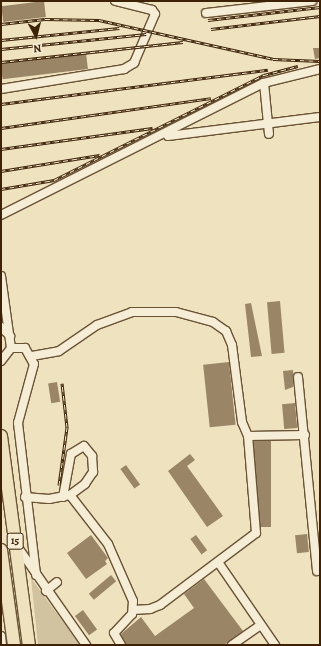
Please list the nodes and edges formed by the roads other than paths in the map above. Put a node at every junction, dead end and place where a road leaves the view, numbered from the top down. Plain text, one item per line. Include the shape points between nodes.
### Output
1 (115, 1) edge
2 (312, 1) edge
3 (266, 4) edge
4 (206, 13) dead end
5 (320, 69) edge
6 (264, 82) junction
7 (1, 89) edge
8 (320, 117) edge
9 (268, 124) junction
10 (269, 134) dead end
11 (162, 137) junction
12 (1, 216) edge
13 (1, 276) edge
14 (1, 327) edge
15 (10, 336) junction
16 (12, 348) junction
17 (32, 356) junction
18 (1, 361) edge
19 (298, 377) dead end
20 (305, 435) junction
21 (1, 436) edge
22 (248, 436) junction
23 (66, 496) junction
24 (25, 497) junction
25 (16, 545) junction
26 (1, 550) edge
27 (218, 562) junction
28 (20, 570) junction
29 (317, 571) dead end
30 (34, 573) junction
31 (57, 582) dead end
32 (46, 591) junction
33 (134, 610) junction
34 (262, 625) junction
35 (1, 636) edge
36 (9, 644) edge
37 (29, 645) edge
38 (86, 645) edge
39 (121, 645) edge
40 (232, 645) edge
41 (275, 645) edge

1 - 7 lane via 155,14 134,63 124,69
2 - 3 lane
3 - 4 lane
5 - 6 lane
6 - 9 lane
6 - 11 lane
8 - 9 lane
9 - 10 lane
9 - 11 lane
11 - 12 lane
13 - 15 lane
14 - 15 lane
15 - 16 lane
16 - 17 lane via 25,348
16 - 18 lane
17 - 22 lane via 59,351 102,322 132,312 170,311 213,322 226,331 232,345 242,422
17 - 24 lane via 34,373 18,423
19 - 20 lane
20 - 22 lane
20 - 29 lane
21 - 25 highway, 15
22 - 27 lane via 257,529
23 - 23 lane via 85,484 93,472 92,456 84,446 71,454
23 - 24 lane
23 - 33 lane via 115,556
24 - 30 lane
25 - 28 highway, 15
25 - 30 lane
26 - 36 highway, 15
27 - 33 lane via 160,605 150,610
27 - 34 lane
28 - 30 lane
28 - 37 highway, 15
30 - 32 lane
31 - 32 lane
32 - 38 lane
33 - 39 lane via 114,631
34 - 40 lane
34 - 41 lane
35 - 36 lane

